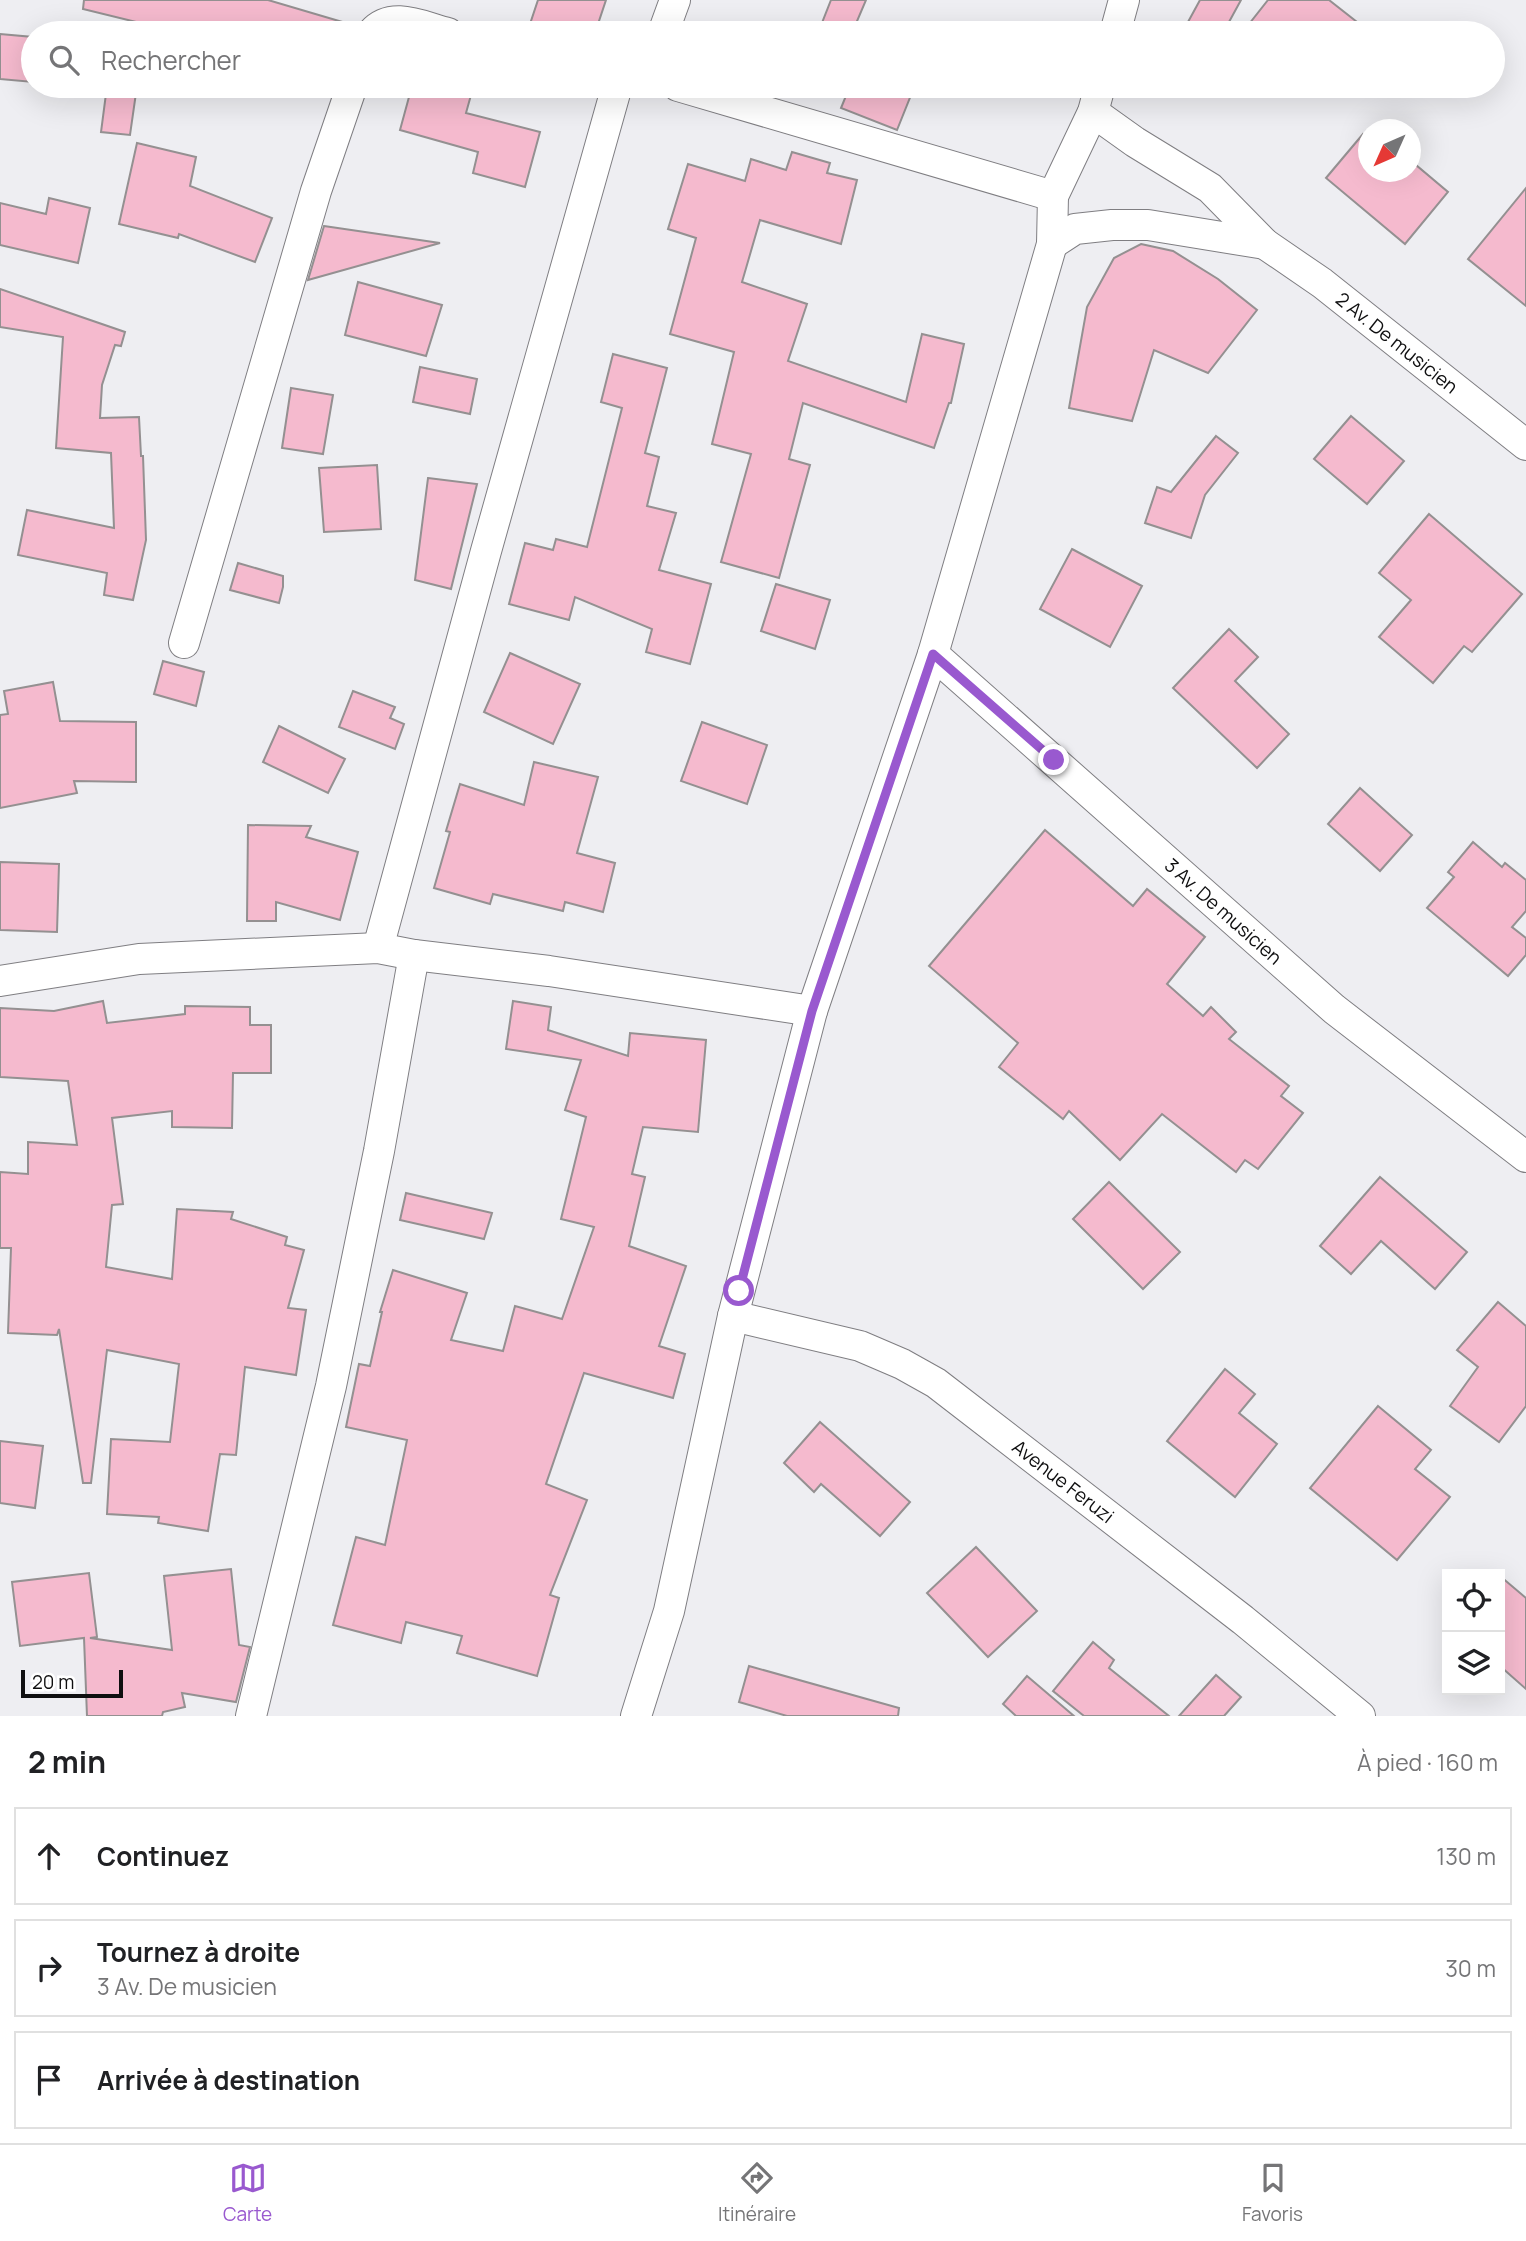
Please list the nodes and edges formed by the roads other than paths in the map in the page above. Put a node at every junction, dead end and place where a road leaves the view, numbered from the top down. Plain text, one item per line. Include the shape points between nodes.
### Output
1 (675, 0) edge
2 (1124, 0) edge
3 (667, 21) edge
4 (1118, 21) edge
5 (348, 98) edge
6 (614, 98) edge
7 (719, 98) edge
8 (1097, 99) edge
9 (1053, 196) junction
10 (1052, 244) junction
11 (1265, 244) junction
12 (1526, 445) edge
13 (184, 643) dead end
14 (933, 654) junction
15 (377, 948) junction
16 (414, 955) junction
17 (0, 981) edge
18 (812, 1011) junction
19 (1526, 1157) edge
20 (733, 1316) junction
21 (251, 1716) edge
22 (636, 1716) edge
23 (1360, 1716) edge

1 - 3 street
2 - 4 street
5 - 13 street via 312,204
6 - 15 street
7 - 9 street
8 - 9 street
8 - 11 street via 1135,142 1210,188
9 - 10 street
10 - 11 street via 1075,229 1112,225 1148,225
10 - 14 street
11 - 12 street, 2 Av. De musicien via 1322,283
14 - 18 street
14 - 19 street, 3 Av. De musicien via 1334,1009
15 - 16 street
15 - 17 street via 139,959
16 - 18 street
16 - 21 street via 331,1386
18 - 20 street
20 - 22 street via 669,1611
20 - 23 street, Avenue Feruzi via 860,1346 936,1383

